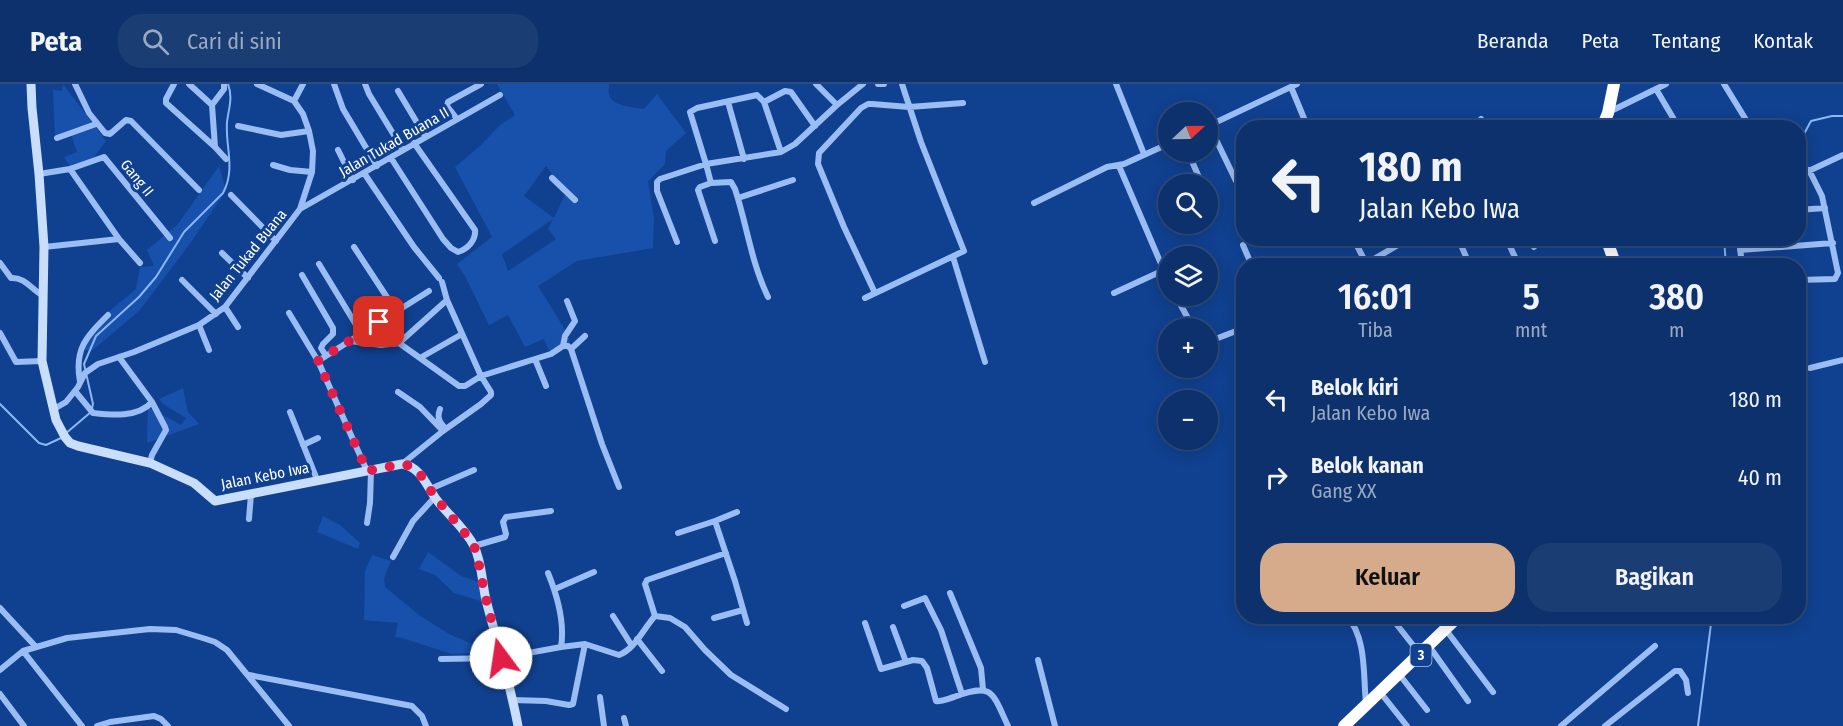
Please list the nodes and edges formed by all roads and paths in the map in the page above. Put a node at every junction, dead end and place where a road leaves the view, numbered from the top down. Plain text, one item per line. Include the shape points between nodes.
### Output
1 (32, 84) edge
2 (75, 84) edge
3 (174, 84) edge
4 (189, 84) edge
5 (224, 84) edge
6 (257, 84) edge
7 (303, 84) edge
8 (365, 84) edge
9 (481, 84) edge
10 (816, 84) edge
11 (878, 84) edge
12 (884, 84) edge
13 (902, 84) edge
14 (1116, 84) edge
15 (1280, 84) edge
16 (1614, 84) edge
17 (1666, 84) edge
18 (1724, 84) edge
19 (333, 85) edge
20 (861, 85) edge
21 (267, 86) edge
22 (1294, 86) edge
23 (1656, 89) junction
24 (398, 91) dead end
25 (1281, 92) junction
26 (500, 95) dead end
27 (294, 101) junction
28 (728, 102) junction
29 (764, 102) junction
30 (963, 103) dead end
31 (212, 105) junction
32 (837, 105) junction
33 (909, 106) junction
34 (1608, 113) junction
35 (457, 119) junction
36 (1218, 120) edge
37 (1305, 120) edge
38 (1605, 120) edge
39 (1674, 120) edge
40 (1746, 120) edge
41 (96, 124) junction
42 (238, 126) dead end
43 (815, 126) junction
44 (309, 131) junction
45 (425, 136) junction
46 (57, 138) dead end
47 (414, 143) junction
48 (1218, 145) edge
49 (215, 147) junction
50 (1158, 148) edge
51 (338, 150) dead end
52 (403, 150) junction
53 (781, 152) junction
54 (1144, 154) junction
55 (1843, 155) edge
56 (391, 158) junction
57 (226, 159) dead end
58 (744, 159) junction
59 (705, 164) junction
60 (273, 165) dead end
61 (377, 166) junction
62 (1119, 166) junction
63 (70, 169) junction
64 (1809, 170) junction
65 (312, 172) junction
66 (1806, 172) edge
67 (39, 174) junction
68 (364, 174) junction
69 (552, 178) dead end
70 (353, 180) junction
71 (793, 180) dead end
72 (1236, 181) dead end
73 (711, 183) junction
74 (199, 190) dead end
75 (231, 195) dead end
76 (738, 198) junction
77 (575, 200) dead end
78 (1034, 203) dead end
79 (1825, 208) junction
80 (300, 209) junction
81 (1806, 209) edge
82 (119, 238) junction
83 (170, 238) dead end
84 (276, 241) junction
85 (715, 241) dead end
86 (677, 243) dead end
87 (1833, 243) junction
88 (1806, 245) edge
89 (1396, 246) edge
90 (1510, 246) edge
91 (1740, 246) edge
92 (1793, 246) edge
93 (44, 247) junction
94 (354, 247) dead end
95 (1740, 250) junction
96 (222, 253) dead end
97 (1158, 256) edge
98 (953, 257) junction
99 (1515, 257) dead end
100 (1375, 258) edge
101 (1741, 258) edge
102 (0, 262) edge
103 (140, 263) dead end
104 (319, 264) dead end
105 (1158, 273) edge
106 (302, 276) dead end
107 (248, 278) junction
108 (182, 280) dead end
109 (1806, 280) edge
110 (429, 291) dead end
111 (875, 293) junction
112 (1114, 293) dead end
113 (42, 295) junction
114 (768, 297) dead end
115 (865, 297) dead end
116 (447, 300) junction
117 (567, 301) dead end
118 (225, 307) junction
119 (396, 311) junction
120 (289, 313) dead end
121 (216, 314) junction
122 (108, 315) dead end
123 (199, 325) junction
124 (238, 327) dead end
125 (1236, 331) edge
126 (0, 333) edge
127 (361, 333) junction
128 (462, 334) junction
129 (585, 336) dead end
130 (1218, 338) edge
131 (350, 341) junction
132 (399, 343) junction
133 (563, 346) junction
134 (571, 349) junction
135 (209, 350) dead end
136 (326, 356) junction
137 (119, 357) junction
138 (420, 358) junction
139 (536, 359) junction
140 (1843, 360) edge
141 (42, 361) junction
142 (318, 361) junction
143 (985, 362) dead end
144 (1810, 368) dead end
145 (481, 376) junction
146 (80, 382) junction
147 (546, 386) dead end
148 (75, 391) junction
149 (398, 392) dead end
150 (152, 402) junction
151 (54, 410) junction
152 (440, 410) dead end
153 (290, 412) dead end
154 (445, 430) junction
155 (318, 438) dead end
156 (303, 445) junction
157 (150, 463) junction
158 (402, 464) junction
159 (474, 470) dead end
160 (369, 471) junction
161 (318, 482) junction
162 (619, 487) dead end
163 (432, 493) junction
164 (250, 495) junction
165 (551, 511) dead end
166 (736, 512) dead end
167 (249, 519) dead end
168 (715, 521) junction
169 (367, 524) dead end
170 (678, 533) dead end
171 (474, 546) junction
172 (726, 553) junction
173 (393, 556) dead end
174 (594, 572) dead end
175 (548, 573) dead end
176 (555, 589) junction
177 (950, 593) dead end
178 (904, 606) dead end
179 (0, 608) edge
180 (743, 610) junction
181 (614, 616) dead end
182 (655, 616) junction
183 (714, 618) dead end
184 (747, 623) dead end
185 (865, 623) dead end
186 (1353, 624) edge
187 (1398, 624) edge
188 (1452, 624) edge
189 (894, 627) dead end
190 (1446, 630) junction
191 (637, 639) junction
192 (585, 644) junction
193 (632, 646) junction
194 (1655, 646) dead end
195 (36, 647) junction
196 (561, 647) junction
197 (23, 651) junction
198 (1425, 651) junction
199 (501, 658) junction
200 (441, 659) dead end
201 (1038, 660) dead end
202 (906, 662) junction
203 (0, 670) edge
204 (662, 671) dead end
205 (1399, 674) junction
206 (249, 675) junction
207 (983, 689) junction
208 (1380, 691) junction
209 (1493, 693) dead end
210 (1688, 693) dead end
211 (0, 694) edge
212 (962, 694) junction
213 (600, 697) dead end
214 (513, 700) junction
215 (1468, 701) dead end
216 (1366, 704) junction
217 (786, 709) dead end
218 (1428, 710) dead end
219 (624, 718) dead end
220 (1608, 725) edge
221 (24, 726) edge
222 (82, 726) edge
223 (97, 726) edge
224 (168, 726) edge
225 (289, 726) edge
226 (426, 726) edge
227 (518, 726) edge
228 (604, 726) edge
229 (626, 726) edge
230 (1008, 726) edge
231 (1055, 726) edge
232 (1344, 726) edge
233 (1407, 726) edge
234 (1561, 726) edge

1 - 67 street, Jalan Kebo Iwa
2 - 41 street
3 - 49 street via 166,103
4 - 31 street
5 - 31 street
6 - 21 street
7 - 27 street
8 - 52 street
9 - 35 street via 448,102
10 - 32 street
11 - 12 street
13 - 33 street
14 - 54 street
15 - 25 street
16 - 34 highway
17 - 23 street
18 - 40 street
19 - 61 street
20 - 32 street
21 - 27 street
22 - 25 street
22 - 37 street
23 - 34 street
23 - 39 street
24 - 45 street
25 - 36 street
26 - 35 street, Jalan Tukad Buana II
27 - 44 street, Jalan Tukad Buana
28 - 29 street via 757,95
28 - 58 street
28 - 59 street via 690,112
29 - 43 street via 791,92
29 - 53 street
30 - 33 street
31 - 49 street
32 - 43 street
33 - 98 street via 963,246 962,253
33 - 111 street via 864,106 818,156 844,227
34 - 38 highway
35 - 45 street, Jalan Tukad Buana II
41 - 46 street
41 - 74 street via 108,134 130,121
42 - 44 street via 281,135
43 - 53 street
44 - 65 street, Jalan Tukad Buana
45 - 47 street, Jalan Tukad Buana II
47 - 52 street, Jalan Tukad Buana II
47 - 56 street via 475,230 464,251 458,252 443,239
48 - 72 street
49 - 57 street
50 - 54 street
51 - 70 street
52 - 56 street, Jalan Tukad Buana II
53 - 58 street
54 - 62 street
55 - 64 street
56 - 61 street, Jalan Tukad Buana II
58 - 59 street
59 - 73 street
59 - 86 street via 657,182
60 - 65 street
61 - 68 street, Jalan Tukad Buana II
62 - 78 street via 1107,167
62 - 97 street
63 - 67 street, Gang II
63 - 82 street
63 - 83 street, Gang II via 104,157
64 - 66 street
64 - 79 street
65 - 80 street, Jalan Tukad Buana
67 - 93 street, Jalan Kebo Iwa
68 - 70 street, Jalan Tukad Buana II
68 - 116 street via 441,280
69 - 77 street
70 - 80 street, Jalan Tukad Buana II
71 - 76 street
73 - 76 street via 731,182
73 - 85 street via 698,190
75 - 84 street
76 - 114 street via 751,255
79 - 81 street
79 - 87 street
80 - 84 street, Jalan Tukad Buana
82 - 93 street
82 - 103 street
84 - 107 street, Jalan Tukad Buana
87 - 88 street
87 - 109 street via 1837,277
89 - 100 street
90 - 99 street
91 - 95 street
92 - 95 street
93 - 113 street, Jalan Kebo Iwa
94 - 119 street
95 - 101 street
96 - 107 street
98 - 111 street
98 - 143 street
102 - 113 street via 11,278 24,280
104 - 127 street
105 - 112 street
106 - 136 street via 333,328 333,334 321,348
107 - 118 street, Jalan Tukad Buana
108 - 121 street
110 - 119 street
111 - 115 street
113 - 141 street, Jalan Kebo Iwa
116 - 128 street
116 - 132 street
117 - 133 street via 575,321
118 - 121 street, Jalan Tukad Buana
118 - 124 street
119 - 127 street
120 - 142 street
121 - 123 street, Jalan Tukad Buana
122 - 146 street via 83,345 77,367
123 - 135 street
123 - 137 street, Jalan Tukad Buana
125 - 130 street
126 - 141 street via 16,362
127 - 131 street
128 - 138 street
128 - 145 street
129 - 134 street
131 - 132 street
131 - 136 street
132 - 138 street
133 - 134 street
133 - 139 street
134 - 162 street
136 - 142 street
137 - 146 street, Jalan Tukad Buana via 98,364
137 - 150 street
138 - 145 street via 459,386
139 - 145 street
139 - 147 street
140 - 144 street
141 - 151 street, Jalan Kebo Iwa
142 - 160 street
145 - 154 street via 491,395
146 - 148 street, Jalan Tukad Buana
148 - 150 street via 93,413 125,414 144,410
148 - 151 street, Jalan Tukad Buana
149 - 154 street
150 - 157 street via 166,430
151 - 157 street, Jalan Kebo Iwa via 70,443
152 - 154 street via 439,422
153 - 156 street
154 - 158 street
155 - 156 street
156 - 161 street
157 - 164 street, Jalan Kebo Iwa via 194,483 215,501
158 - 160 street, Jalan Kebo Iwa
158 - 163 street via 416,470
159 - 163 street
160 - 161 street, Jalan Kebo Iwa
160 - 169 street
161 - 164 street, Jalan Kebo Iwa
163 - 171 street
163 - 173 street
164 - 167 street
165 - 171 street via 506,517 505,537
166 - 168 street
168 - 170 street
168 - 172 street
171 - 199 street
172 - 180 street
172 - 182 street via 647,580
174 - 176 street
175 - 176 street
176 - 196 street
177 - 207 street via 981,668
178 - 212 street via 925,598
179 - 195 street
180 - 183 street
180 - 184 street
181 - 193 street
182 - 191 street
182 - 217 street via 670,618 685,627 731,675
185 - 202 street via 881,669
186 - 216 street via 1362,649
187 - 198 street
188 - 190 highway, 3
189 - 202 street
190 - 198 highway, 3
190 - 209 street
191 - 193 street
191 - 204 street
192 - 193 street via 619,655
192 - 196 street
192 - 214 street via 573,704
194 - 234 street
195 - 197 street
195 - 206 street via 74,637 158,628 176,630 215,642
196 - 199 street
197 - 203 street
197 - 222 street
198 - 205 highway, 3
198 - 215 street
199 - 200 street
199 - 214 street
201 - 231 street
202 - 212 street via 925,663 938,702
205 - 208 highway, 3
205 - 218 street
206 - 225 street
206 - 226 street via 412,706 423,716
207 - 212 street
207 - 230 street via 993,696
208 - 216 highway, 3
208 - 233 street
210 - 220 street via 1684,677 1675,671
211 - 221 street
213 - 228 street
214 - 227 street
216 - 232 highway, 3
219 - 229 street
223 - 224 street via 154,716

